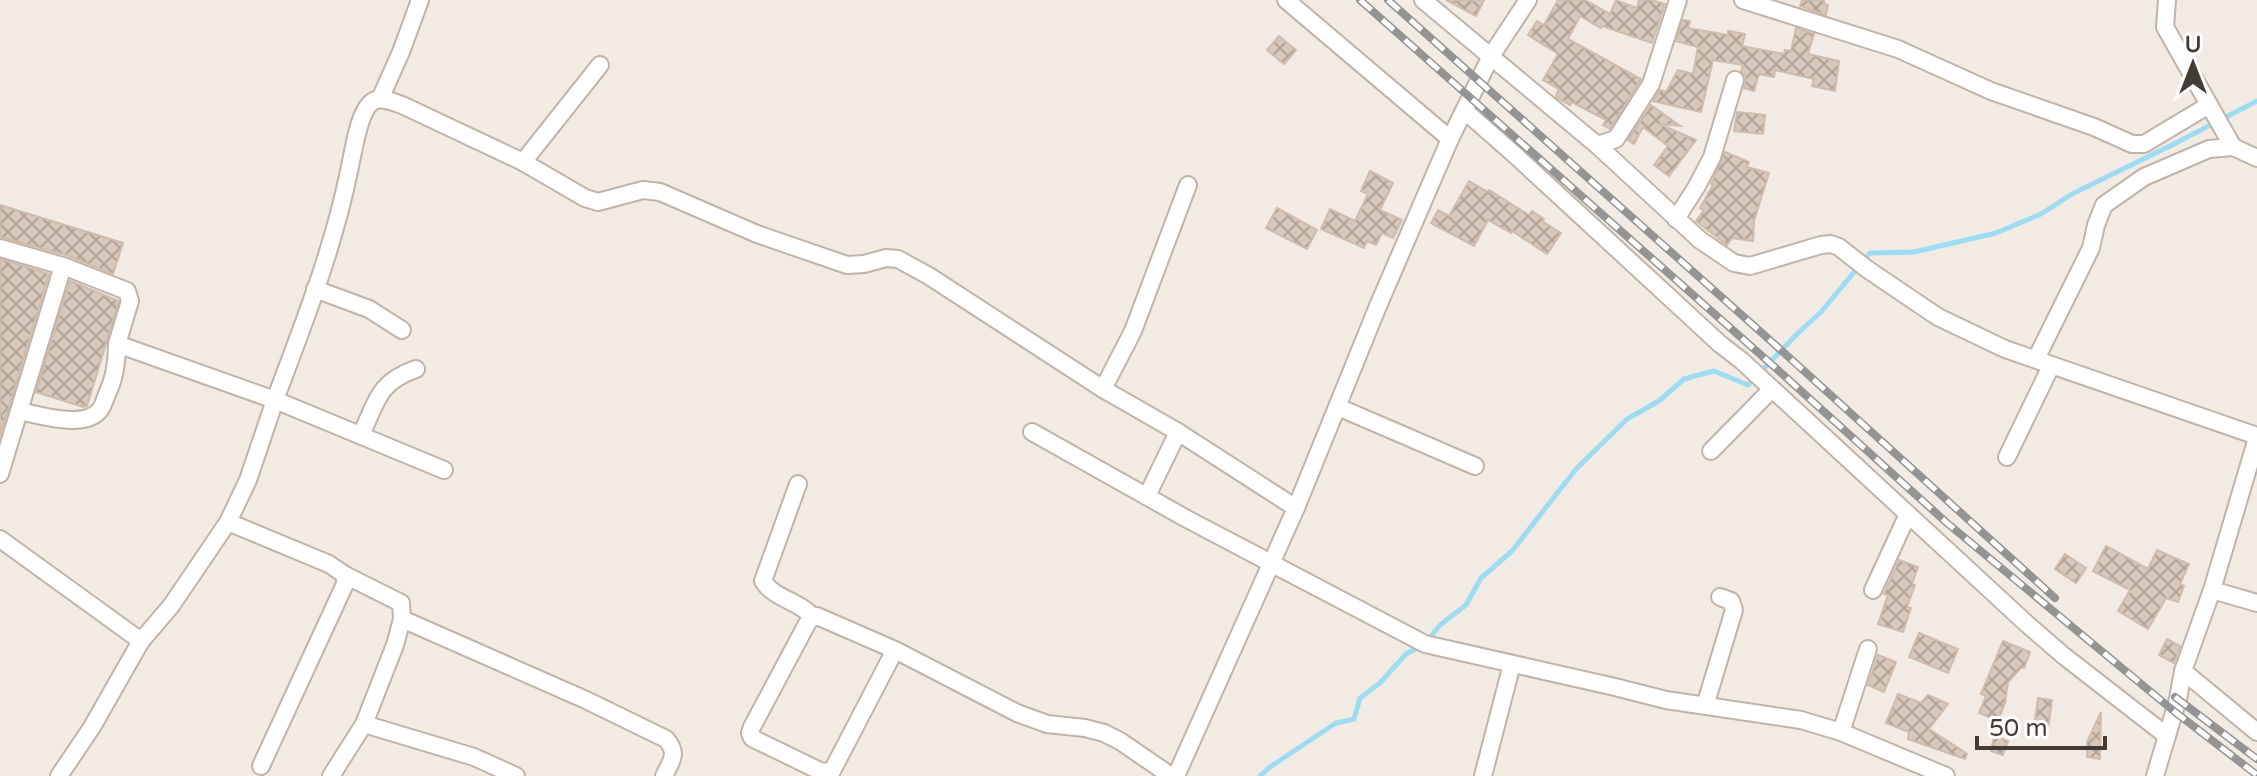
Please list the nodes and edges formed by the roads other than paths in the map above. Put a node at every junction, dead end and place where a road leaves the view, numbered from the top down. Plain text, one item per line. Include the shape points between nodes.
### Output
1 (420, 0) edge
2 (1286, 0) edge
3 (1423, 0) edge
4 (1528, 0) edge
5 (1678, 0) edge
6 (1743, 0) edge
7 (2167, 0) edge
8 (1491, 56) junction
9 (600, 65) dead end
10 (1735, 80) dead end
11 (380, 99) junction
12 (2209, 105) junction
13 (1465, 111) junction
14 (1450, 139) junction
15 (2230, 141) junction
16 (1597, 145) junction
17 (2257, 158) edge
18 (523, 162) junction
19 (1188, 185) dead end
20 (1676, 219) junction
21 (0, 248) edge
22 (63, 266) junction
23 (315, 289) junction
24 (402, 330) dead end
25 (117, 344) junction
26 (2043, 363) junction
27 (416, 369) dead end
28 (1770, 387) junction
29 (1103, 389) junction
30 (275, 400) junction
31 (1338, 407) junction
32 (19, 411) junction
33 (1032, 432) dead end
34 (1178, 432) junction
35 (361, 435) junction
36 (2257, 437) edge
37 (1711, 451) dead end
38 (2007, 457) dead end
39 (1475, 466) dead end
40 (444, 470) dead end
41 (0, 474) edge
42 (2251, 477) edge
43 (798, 484) dead end
44 (1147, 496) junction
45 (1296, 508) junction
46 (1908, 514) junction
47 (228, 522) junction
48 (0, 539) edge
49 (1273, 563) junction
50 (345, 575) junction
51 (1873, 590) dead end
52 (2212, 590) junction
53 (1720, 597) dead end
54 (2257, 603) edge
55 (813, 617) junction
56 (402, 619) junction
57 (141, 641) junction
58 (1868, 649) dead end
59 (895, 650) junction
60 (1512, 664) junction
61 (2183, 671) junction
62 (1705, 706) junction
63 (364, 724) junction
64 (1841, 732) junction
65 (2257, 732) edge
66 (2167, 736) junction
67 (261, 766) dead end
68 (59, 776) edge
69 (331, 776) edge
70 (516, 776) edge
71 (664, 776) edge
72 (1174, 776) edge
73 (1483, 776) edge
74 (1946, 776) edge
75 (2155, 776) edge

1 - 11 street
2 - 14 street
3 - 8 street
4 - 8 street
5 - 16 street via 1651,84 1616,139
6 - 12 street via 1898,49 2132,144 2144,144
7 - 12 street via 2165,27
8 - 13 street
8 - 16 street
9 - 18 street
10 - 20 street via 1712,157
11 - 18 street
11 - 23 street via 364,113
12 - 15 street
13 - 14 street
13 - 28 street
14 - 31 street
15 - 17 street
15 - 26 street via 2144,177 2104,205
16 - 20 street
18 - 29 street via 598,202 643,190 660,192 838,263 898,259
19 - 29 street via 1133,331
20 - 26 street via 1742,266 1821,245 1839,247 1938,317
21 - 22 street
22 - 25 street via 130,295
22 - 32 street
23 - 24 street via 369,309
23 - 30 street
25 - 30 street
25 - 32 street via 112,383 100,411 77,421
26 - 36 street
26 - 38 street
27 - 35 street via 389,382
28 - 37 street
28 - 46 street
29 - 34 street
30 - 35 street
30 - 47 street
31 - 39 street
31 - 45 street
32 - 41 street
33 - 44 street
34 - 44 street
34 - 45 street
35 - 40 street
36 - 42 street
42 - 52 street
43 - 55 street via 763,581
44 - 49 street
45 - 49 street
46 - 51 street
46 - 66 street via 2055,649
47 - 50 street
47 - 57 street
48 - 57 street
49 - 60 street via 1425,644
49 - 72 street
50 - 56 street via 401,603
50 - 67 street
52 - 54 street
52 - 61 street
53 - 62 street via 1731,601 1734,610
55 - 59 street via 824,617
55 - 59 street via 750,733 822,772 832,771
56 - 63 street
56 - 71 street via 666,739 674,753
57 - 68 street
58 - 64 street
59 - 72 street via 1017,713 1104,733
60 - 62 street
60 - 73 street
61 - 65 street
61 - 66 street
62 - 64 street via 1801,720
63 - 69 street
63 - 70 street via 474,757
64 - 74 street
66 - 75 street

